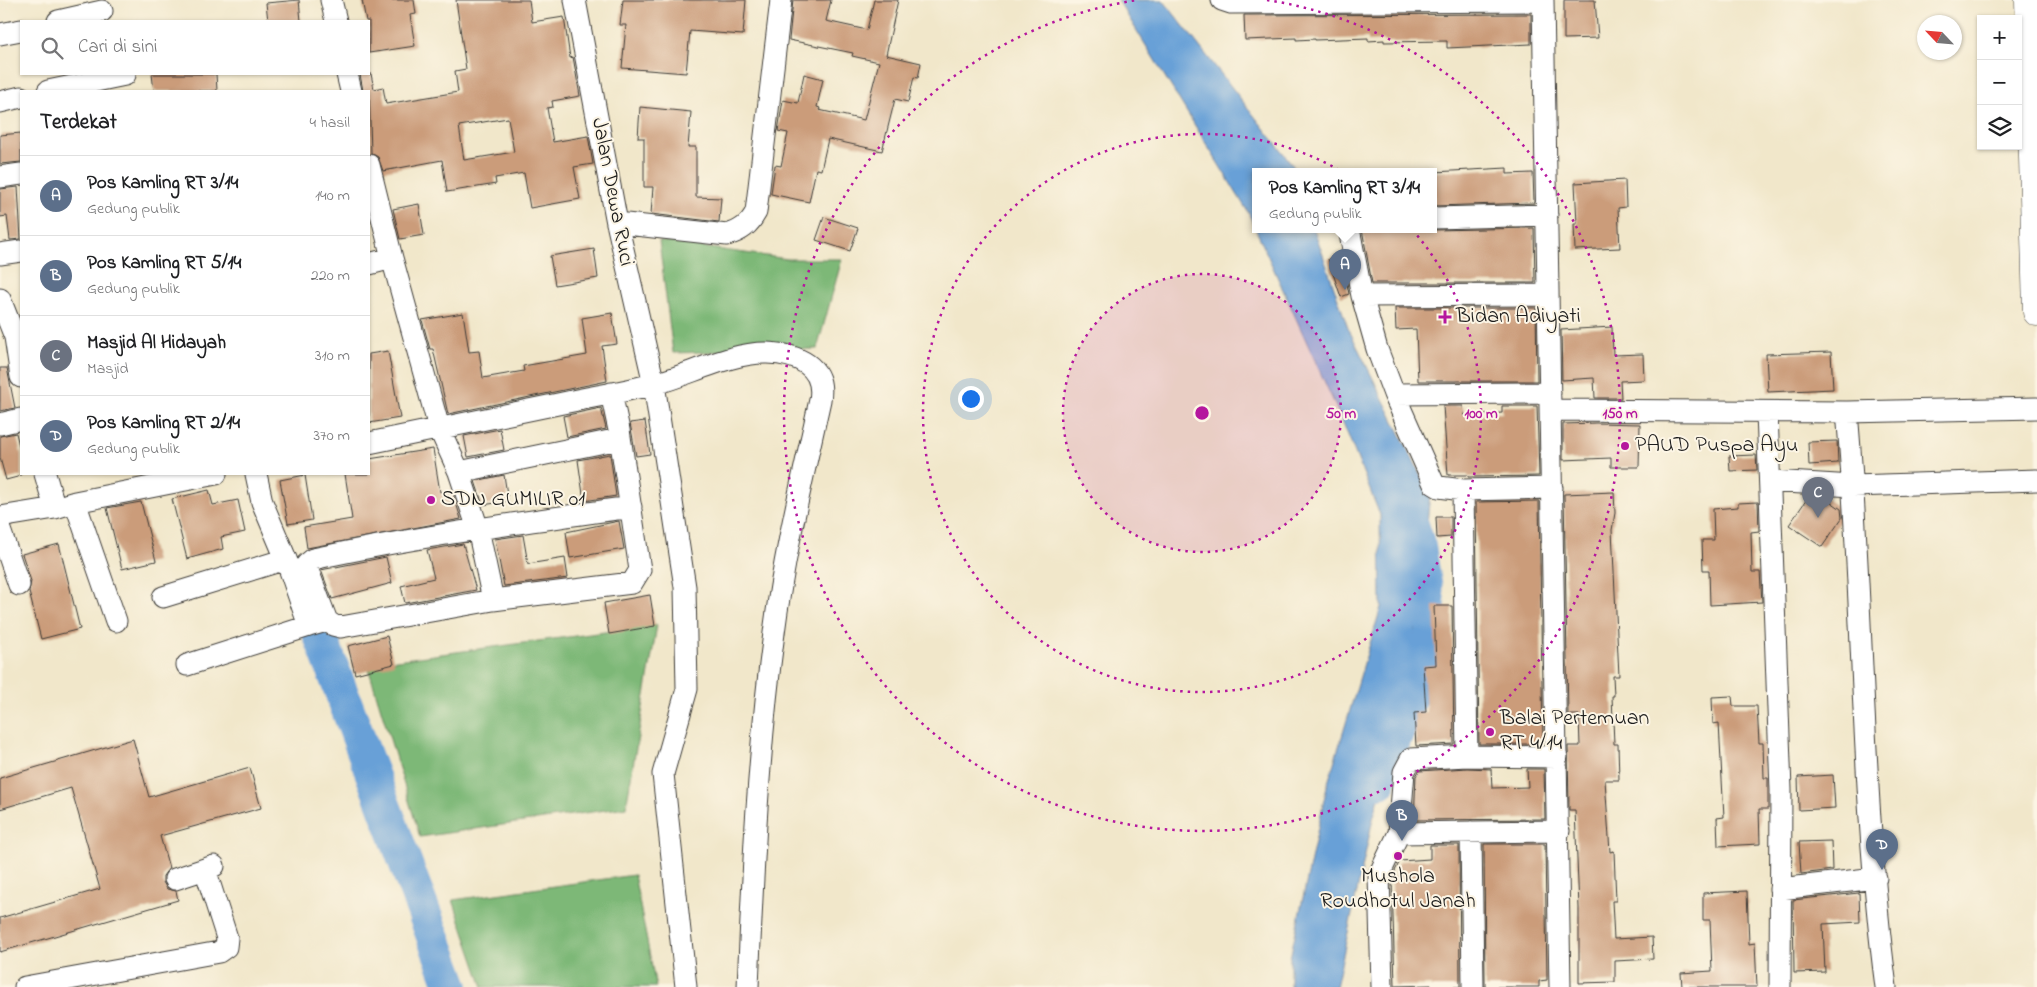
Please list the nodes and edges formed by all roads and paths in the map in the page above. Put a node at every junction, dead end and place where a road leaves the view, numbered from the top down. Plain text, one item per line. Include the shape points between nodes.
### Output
1 (331, 0) edge
2 (575, 0) edge
3 (781, 0) edge
4 (1222, 0) edge
5 (2029, 0) edge
6 (1543, 1) edge
7 (102, 11) edge
8 (62, 20) edge
9 (336, 20) edge
10 (20, 30) edge
11 (0, 34) edge
12 (346, 75) edge
13 (127, 80) edge
14 (55, 90) edge
15 (350, 90) edge
16 (20, 97) edge
17 (0, 102) edge
18 (370, 169) edge
19 (20, 174) edge
20 (0, 178) edge
21 (1546, 215) junction
22 (1437, 218) edge
23 (617, 223) junction
24 (1350, 233) edge
25 (20, 251) edge
26 (0, 254) edge
27 (392, 258) junction
28 (370, 264) edge
29 (1548, 295) junction
30 (1362, 296) junction
31 (0, 300) edge
32 (2037, 312) edge
33 (18, 337) edge
34 (13, 371) edge
35 (654, 384) junction
36 (611, 393) junction
37 (1394, 394) junction
38 (1550, 401) junction
39 (2037, 408) edge
40 (1767, 412) junction
41 (1847, 412) junction
42 (20, 420) edge
43 (0, 424) edge
44 (439, 428) junction
45 (620, 439) junction
46 (370, 443) edge
47 (459, 472) junction
48 (46, 475) edge
49 (211, 475) edge
50 (256, 475) edge
51 (2037, 480) edge
52 (1770, 481) junction
53 (1853, 486) junction
54 (1552, 488) junction
55 (1463, 490) junction
56 (65, 505) junction
57 (631, 507) junction
58 (0, 517) edge
59 (478, 529) junction
60 (0, 530) edge
61 (286, 559) junction
62 (19, 586) dead end
63 (163, 597) dead end
64 (493, 600) junction
65 (116, 621) dead end
66 (318, 624) junction
67 (187, 665) dead end
68 (1467, 756) junction
69 (1557, 757) junction
70 (1559, 831) junction
71 (1471, 832) junction
72 (1399, 833) junction
73 (1876, 878) junction
74 (175, 879) dead end
75 (1780, 889) junction
76 (25, 987) edge
77 (686, 987) edge
78 (748, 987) edge
79 (1382, 987) edge
80 (1473, 987) edge
81 (1560, 987) edge
82 (1780, 987) edge
83 (1886, 987) edge

1 - 9 street
2 - 23 street, Jalan Dewa Ruci
3 - 23 street via 756,212 752,220 743,229 728,235
4 - 6 street via 1230,3
5 - 32 highway
6 - 21 street
7 - 8 street
10 - 11 street
12 - 15 street
13 - 14 street
16 - 17 street
18 - 27 street
19 - 20 street
21 - 22 street
21 - 29 street
23 - 35 street, Jalan Dewa Ruci
24 - 30 street
25 - 26 street
27 - 28 street
27 - 44 street
29 - 30 street
29 - 38 street
30 - 37 street
31 - 33 street
33 - 34 street
35 - 36 street
35 - 77 street, Jalan Dewa Ruci via 685,587 687,689 663,774
35 - 78 street via 737,358 765,353 780,354 805,363 821,381 820,400 791,528 774,632 757,782
36 - 44 street
36 - 45 street
37 - 38 street
37 - 55 street via 1434,484 1439,488
38 - 40 street
38 - 54 street
39 - 41 street
40 - 41 street
40 - 52 street
41 - 53 street
42 - 43 street
44 - 46 street
44 - 47 street
45 - 47 street
45 - 57 street
47 - 59 street
48 - 56 street
49 - 56 street
50 - 61 street via 262,502
51 - 53 street
52 - 53 street
52 - 75 street via 1781,790
53 - 73 street
54 - 55 street
54 - 69 street
55 - 68 street
56 - 58 street
56 - 65 street
57 - 59 street
57 - 64 street via 640,570 632,583
59 - 64 street
59 - 66 street via 377,546 309,562 307,568
60 - 62 street
61 - 63 street
61 - 66 street
64 - 66 street via 341,627
66 - 67 street
68 - 69 street
68 - 72 street via 1411,760 1404,772
69 - 70 street
70 - 71 street
70 - 81 street
71 - 72 street
71 - 80 street
72 - 79 street via 1379,875
73 - 75 street
73 - 83 street
74 - 76 street via 209,868 227,938 226,947 219,952
75 - 82 street

